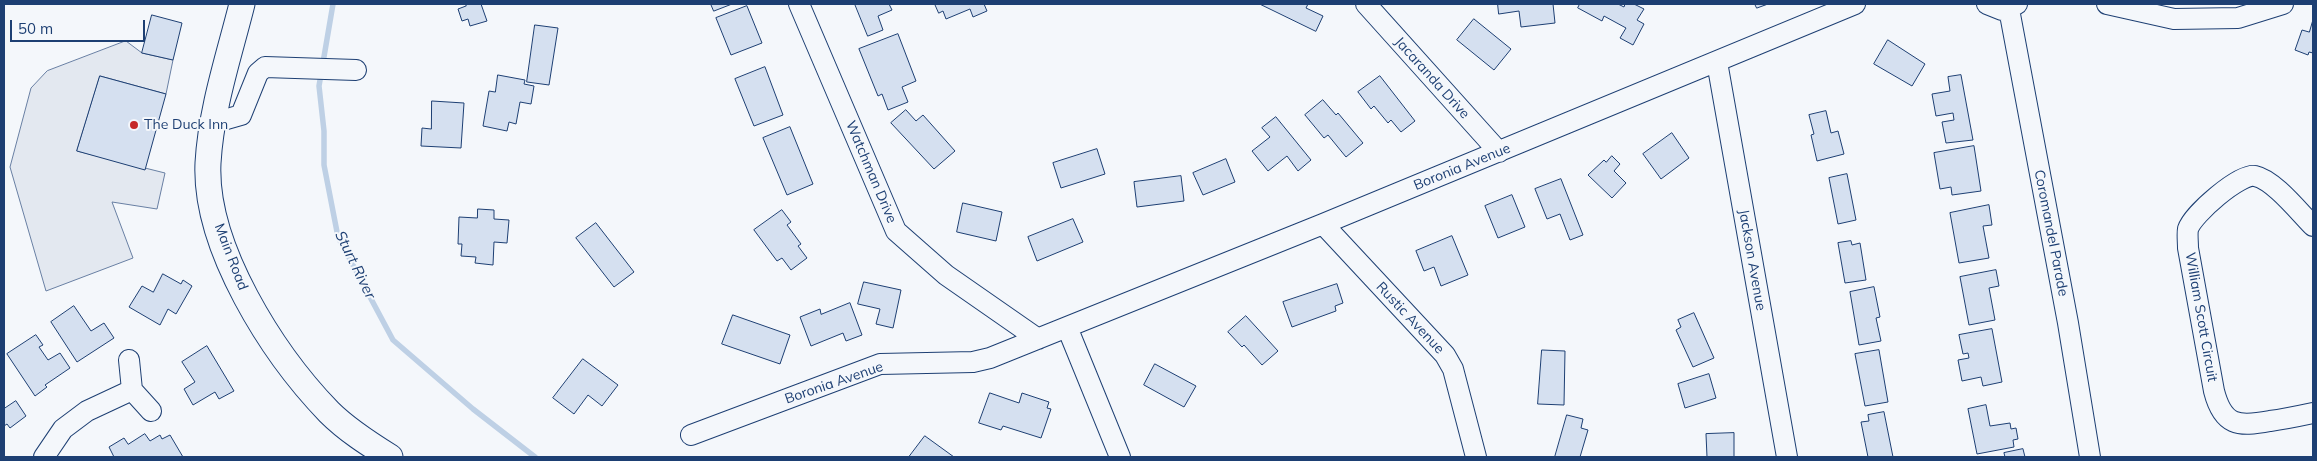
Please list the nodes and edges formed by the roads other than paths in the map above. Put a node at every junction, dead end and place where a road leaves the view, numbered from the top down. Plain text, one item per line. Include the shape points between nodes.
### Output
1 (242, 4) edge
2 (799, 4) edge
3 (1366, 4) edge
4 (1855, 4) edge
5 (1987, 4) edge
6 (2107, 4) edge
7 (2283, 4) edge
8 (2013, 6) edge
9 (1717, 62) junction
10 (356, 70) dead end
11 (213, 123) junction
12 (1499, 152) junction
13 (1323, 224) junction
14 (2313, 226) edge
15 (1067, 327) junction
16 (1038, 339) junction
17 (129, 360) dead end
18 (132, 390) junction
19 (151, 411) dead end
20 (2313, 413) edge
21 (691, 435) dead end
22 (44, 457) edge
23 (390, 457) edge
24 (1120, 457) edge
25 (1476, 457) edge
26 (1787, 457) edge
27 (2090, 457) edge

1 - 11 main road, Main Road
2 - 16 street, Watchman Drive via 896,231 946,275
3 - 12 street, Jacaranda Drive
4 - 9 street, Boronia Avenue
5 - 8 street via 1995,9
6 - 7 street via 2174,19 2238,18
8 - 27 street, Coromandel Parade
9 - 12 street, Boronia Avenue
9 - 26 street, Jackson Avenue
10 - 11 street via 264,66 258,73 242,115
11 - 23 main road, Main Road via 208,164 210,196 238,282 297,376 330,414 366,443
12 - 13 street, Boronia Avenue
13 - 15 street, Boronia Avenue
13 - 25 street, Rustic Avenue via 1445,355 1453,369
14 - 20 street, William Scott Circuit via 2269,182 2249,176 2238,180 2196,216 2188,229 2188,248 2214,390 2222,413 2237,424 2249,425
15 - 16 street, Boronia Avenue
15 - 24 street
16 - 21 street, Boronia Avenue via 973,362 880,364
17 - 18 street
18 - 19 street
18 - 22 street via 87,411 63,429

